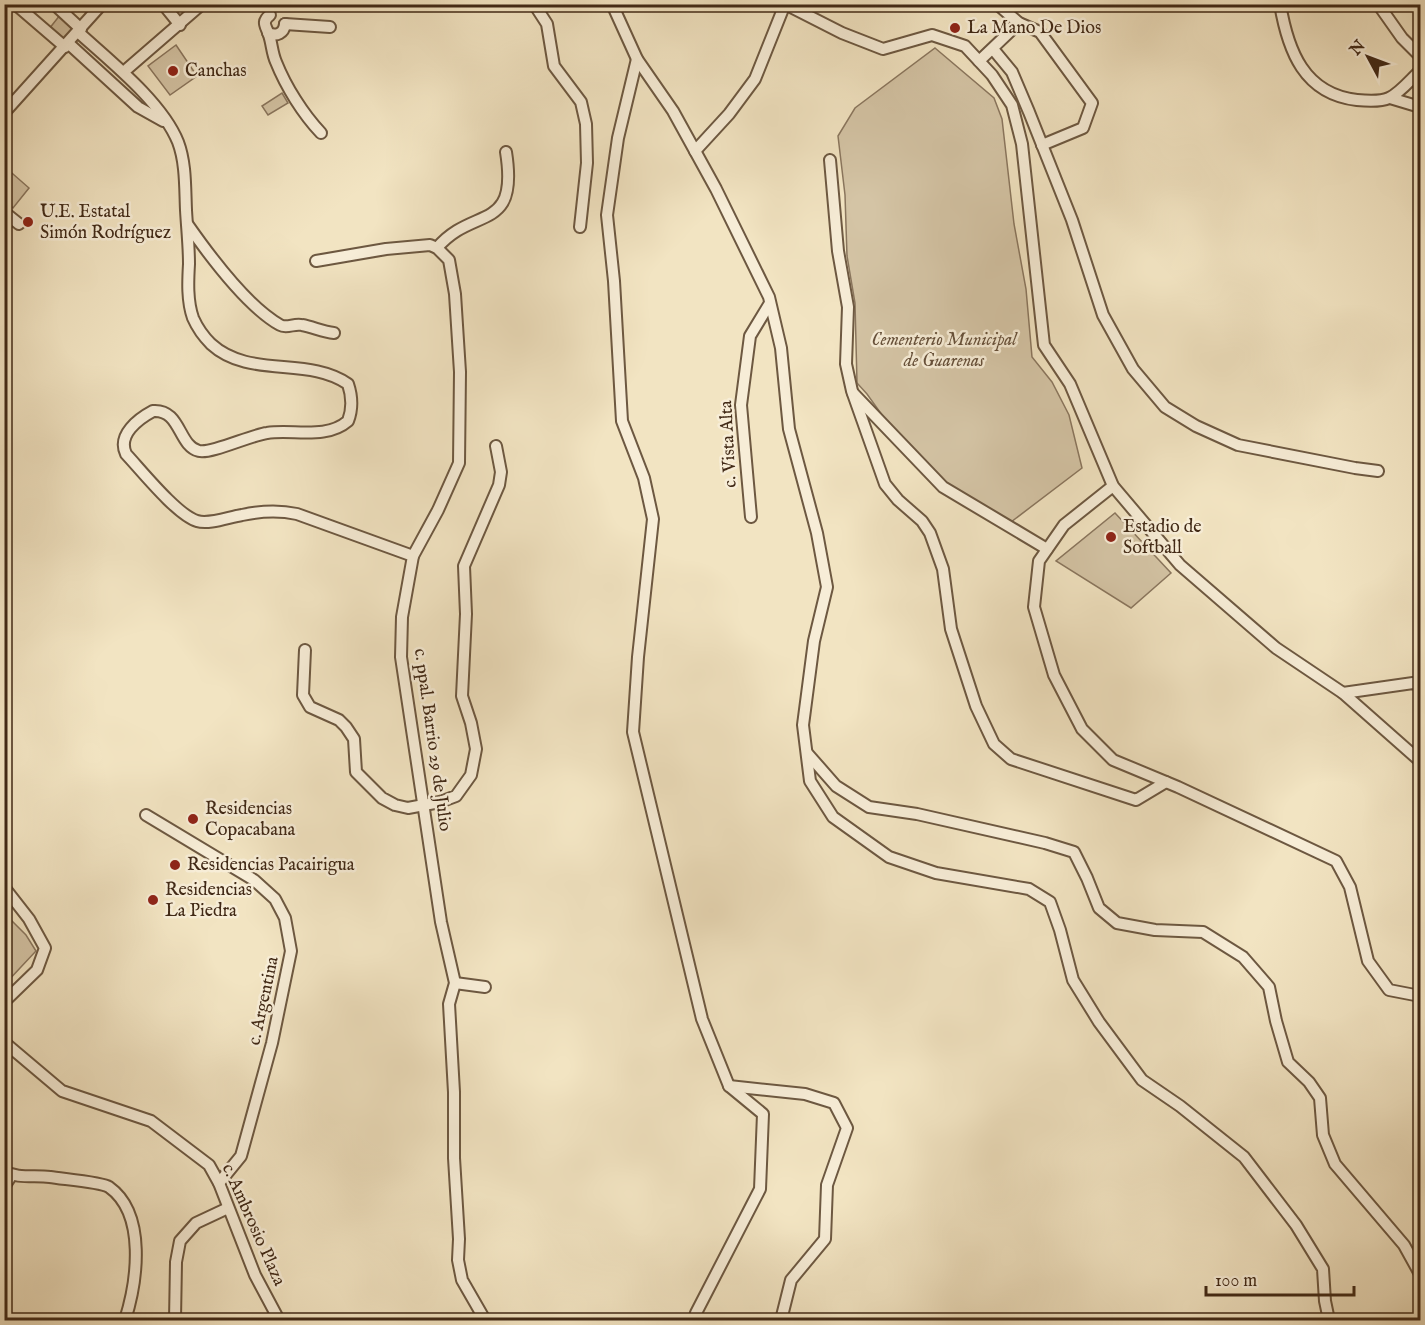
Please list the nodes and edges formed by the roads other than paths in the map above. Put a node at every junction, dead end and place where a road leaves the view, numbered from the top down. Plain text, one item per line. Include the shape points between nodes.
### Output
1 (15, 4) edge
2 (54, 4) edge
3 (102, 4) edge
4 (164, 4) edge
5 (202, 4) edge
6 (534, 4) edge
7 (612, 4) edge
8 (997, 4) edge
9 (1280, 4) edge
10 (1378, 4) edge
11 (785, 5) edge
12 (269, 10) edge
13 (1019, 23) junction
14 (285, 24) junction
15 (180, 25) junction
16 (330, 27) dead end
17 (79, 30) junction
18 (268, 33) junction
19 (67, 45) junction
20 (993, 48) junction
21 (1420, 56) edge
22 (638, 59) junction
23 (979, 61) junction
24 (127, 69) dead end
25 (1420, 71) edge
26 (1390, 98) junction
27 (7, 106) edge
28 (1420, 107) edge
29 (168, 124) junction
30 (321, 133) dead end
31 (1042, 145) junction
32 (695, 151) junction
33 (506, 152) dead end
34 (830, 160) dead end
35 (4, 212) edge
36 (19, 224) dead end
37 (188, 225) junction
38 (580, 227) dead end
39 (437, 248) junction
40 (316, 261) dead end
41 (770, 303) junction
42 (334, 333) dead end
43 (852, 391) junction
44 (496, 446) dead end
45 (1378, 471) dead end
46 (1113, 486) junction
47 (751, 517) dead end
48 (1047, 549) junction
49 (413, 556) junction
50 (305, 650) dead end
51 (1420, 686) edge
52 (1343, 693) junction
53 (806, 753) junction
54 (1420, 761) edge
55 (1166, 782) junction
56 (425, 805) junction
57 (146, 815) dead end
58 (4, 887) edge
59 (455, 983) junction
60 (485, 987) dead end
61 (1420, 996) edge
62 (4, 1002) edge
63 (4, 1042) edge
64 (729, 1086) junction
65 (8, 1174) edge
66 (219, 1183) junction
67 (4, 1187) edge
68 (228, 1208) junction
69 (1420, 1274) edge
70 (125, 1320) edge
71 (175, 1320) edge
72 (279, 1320) edge
73 (485, 1320) edge
74 (694, 1320) edge
75 (781, 1320) edge
76 (1329, 1320) edge

1 - 19 street
2 - 17 street
3 - 17 street
4 - 15 street
5 - 15 street
6 - 38 street via 546,24 554,66 581,102 586,124 587,163
7 - 22 street
8 - 13 street
9 - 26 street via 1285,35 1316,85 1346,99
10 - 21 street
11 - 23 street via 883,49 932,35 965,46
11 - 32 street via 755,79
12 - 14 street
12 - 18 street via 265,21
13 - 20 street
13 - 31 street via 1040,32 1092,103 1083,128
14 - 16 street
14 - 18 street via 280,33
15 - 24 street
17 - 19 street
17 - 29 street via 147,97
18 - 30 street via 276,63 288,86
19 - 27 street
19 - 29 street via 138,107
20 - 23 street
20 - 31 street via 1012,72
22 - 32 street
22 - 64 street via 618,138 607,215 622,421 644,478 653,519 633,732 702,1019
23 - 46 street via 1012,105 1022,144 1044,345 1070,384
25 - 26 street
26 - 28 street
29 - 37 street via 182,159
31 - 45 street via 1072,220 1102,315 1133,369 1165,407 1238,445
32 - 41 street
33 - 39 street via 509,181 502,205 493,214 450,235
34 - 43 street via 838,251 848,307 846,364
35 - 36 street
37 - 42 street via 236,286 265,314 283,326 302,325
37 - 49 street via 191,308 211,343 249,363 342,379 351,392 350,415 348,421 334,430 267,433 201,452 185,439 165,412 153,411 125,437 126,454 180,510 196,521 280,510
39 - 40 street via 430,245 386,249
39 - 49 street, c. ppal. Barrio 29 de Julio via 449,260 455,294 460,372 459,463
41 - 47 street, c. Vista Alta via 750,336 741,405
41 - 53 street via 781,348 789,429 827,587 812,652 803,725
43 - 48 street via 942,487
43 - 55 street via 885,484 930,533 943,569 951,629 976,705 994,744 1011,759 1136,800
44 - 56 street via 499,485 464,566 462,696 477,749 471,775 456,796
46 - 48 street via 1064,525
46 - 52 street via 1180,565 1276,648
48 - 55 street via 1039,561 1034,607 1054,675 1082,729 1113,760
49 - 56 street, c. ppal. Barrio 29 de Julio via 402,617 401,657
50 - 56 street via 305,701 346,727 354,739 357,772 382,798 395,805
51 - 52 street via 1413,683
52 - 54 street
53 - 69 street via 836,786 869,807 917,814 1074,852 1099,908 1117,923 1155,930 1203,932 1243,957 1269,987 1288,1062 1320,1098 1323,1135 1335,1164 1404,1245
53 - 76 street via 810,781 833,817 889,857 936,873 1029,890 1050,902 1073,980 1099,1022 1142,1080 1244,1158 1283,1208 1323,1269
55 - 61 street via 1336,861 1350,887 1368,961 1389,990
56 - 59 street, c. ppal. Barrio 29 de Julio via 441,922
57 - 66 street, c. Argentina via 254,880 275,899 285,918 291,951 272,1043 240,1156
58 - 62 street via 45,948 38,970
59 - 60 street
59 - 73 street, c. ppal. Barrio 29 de Julio via 449,1004 458,1260 462,1280
63 - 66 street, c. Ambrosio Plaza via 62,1091 151,1121 209,1165
64 - 74 street via 763,1114 759,1189
64 - 75 street via 805,1094 834,1103 847,1128 827,1185 825,1239 792,1280
65 - 67 street
65 - 70 street via 107,1185 126,1204 133,1224 136,1267
66 - 68 street, c. Ambrosio Plaza
68 - 71 street via 196,1223 180,1241
68 - 72 street, c. Ambrosio Plaza via 255,1275

